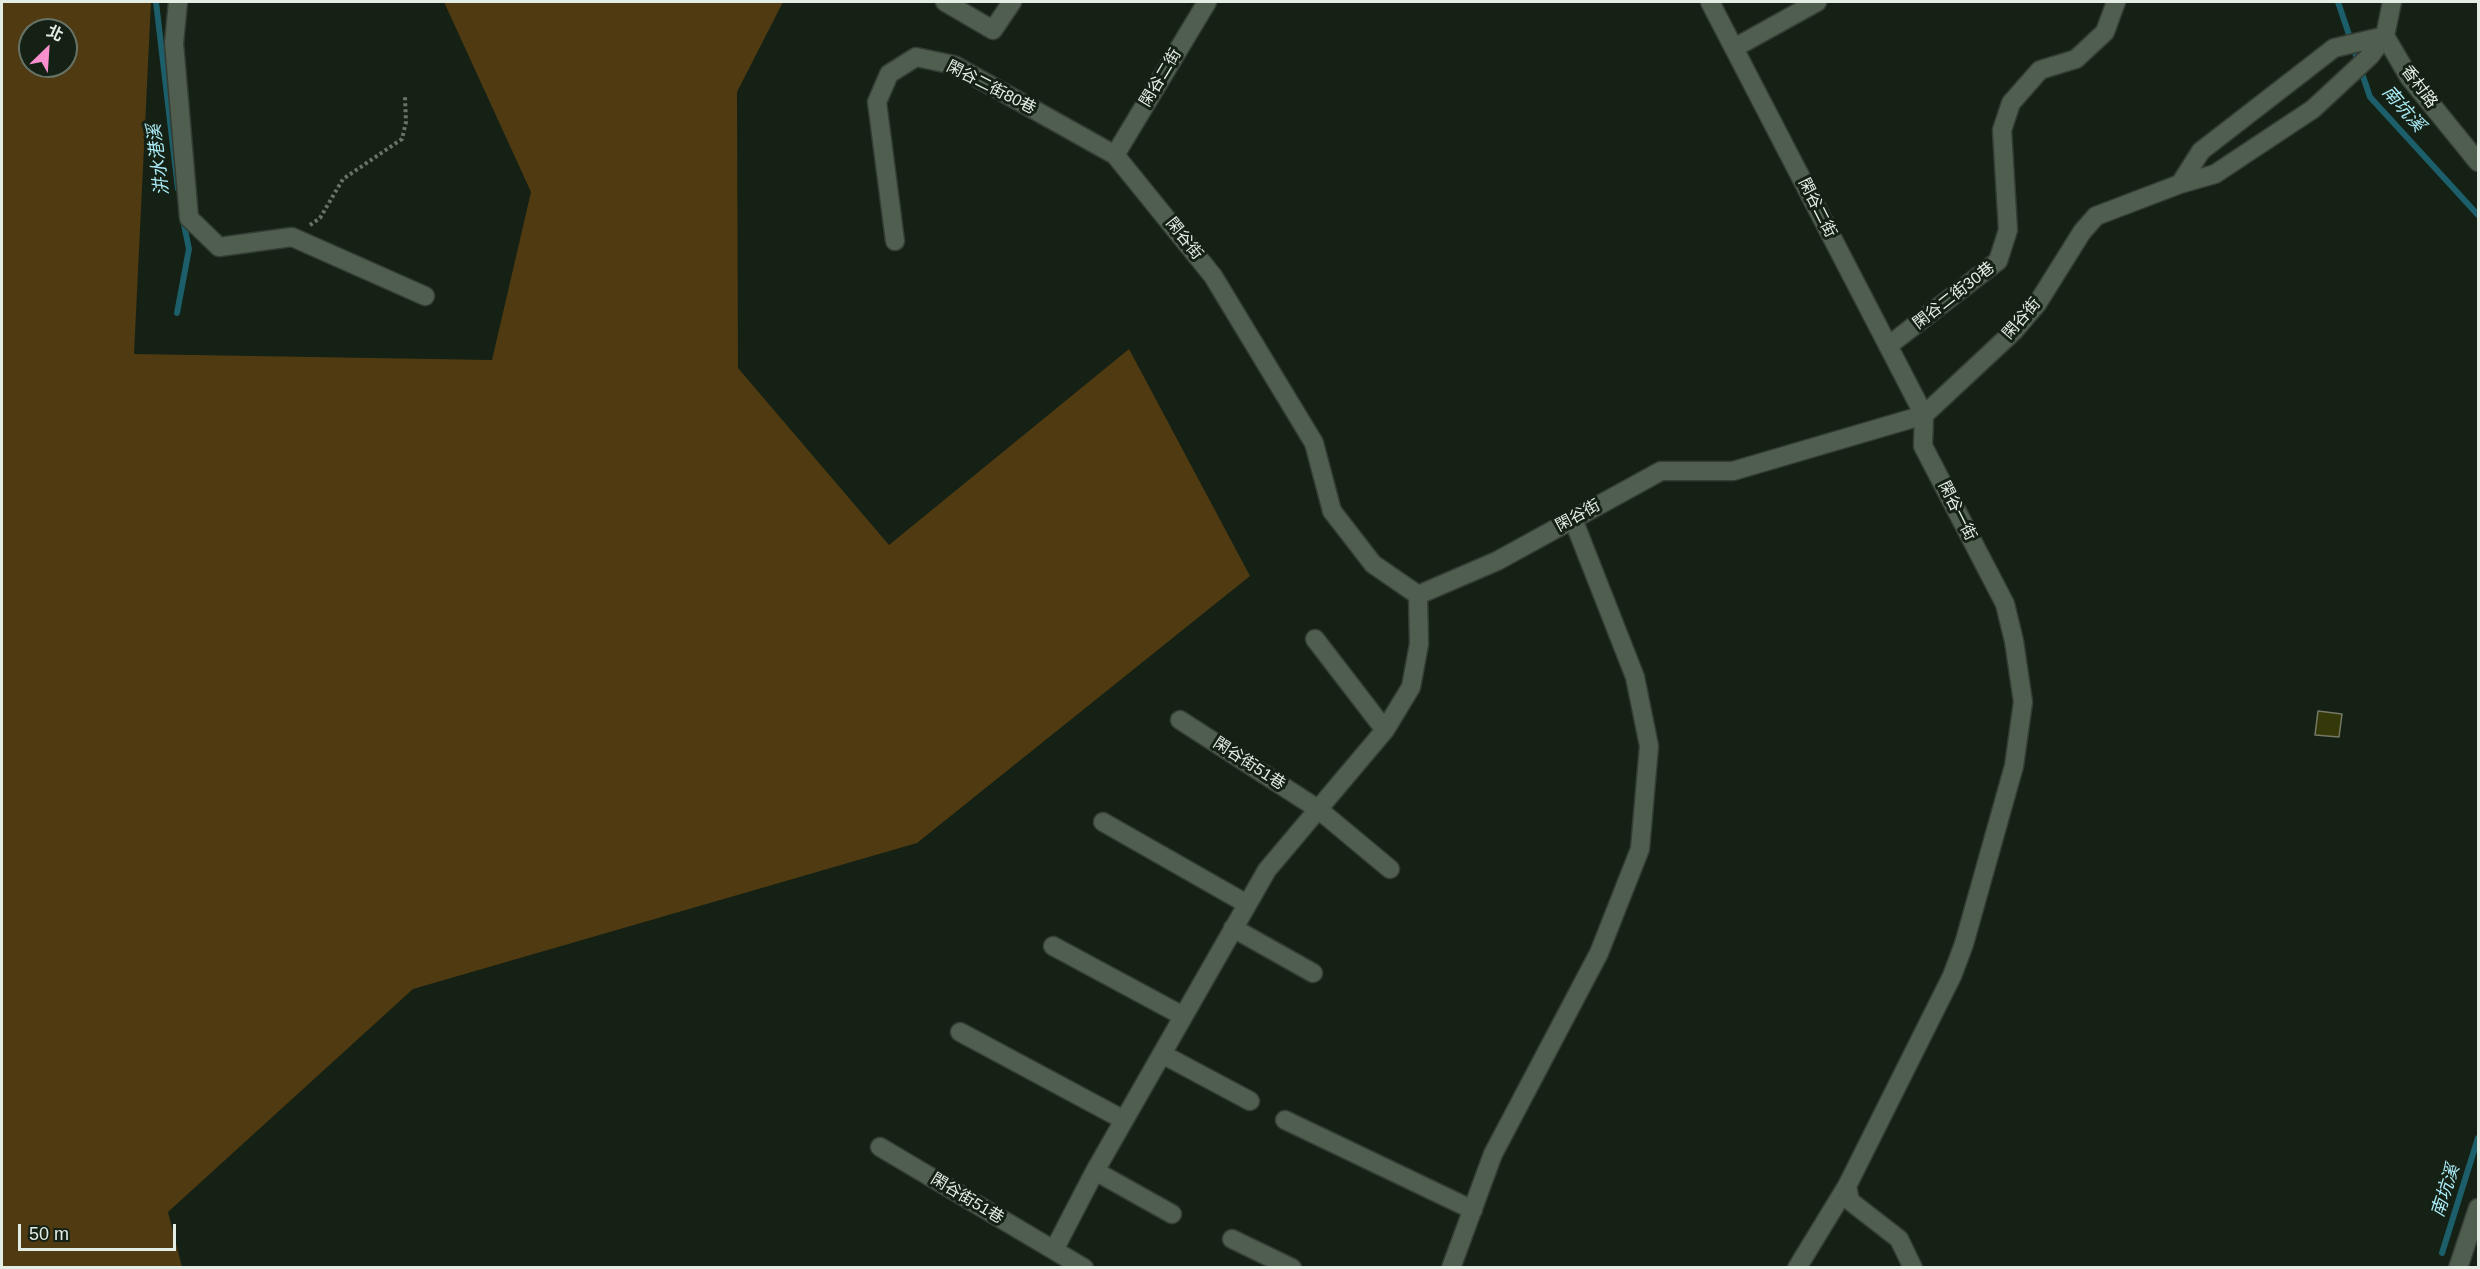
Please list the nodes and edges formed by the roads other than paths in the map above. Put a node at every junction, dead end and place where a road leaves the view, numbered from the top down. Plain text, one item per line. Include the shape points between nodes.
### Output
1 (178, 2) edge
2 (945, 2) edge
3 (1012, 2) edge
4 (1207, 2) edge
5 (1710, 2) edge
6 (1817, 2) edge
7 (2116, 2) edge
8 (2392, 2) edge
9 (2385, 36) junction
10 (1734, 48) junction
11 (2367, 48) junction
12 (1115, 154) junction
13 (2478, 162) edge
14 (2180, 184) junction
15 (895, 241) dead end
16 (425, 296) dead end
17 (1888, 346) junction
18 (1924, 415) junction
19 (1573, 519) junction
20 (1419, 595) junction
21 (1315, 639) dead end
22 (1180, 720) dead end
23 (1385, 730) junction
24 (1318, 809) junction
25 (1103, 822) dead end
26 (1390, 869) dead end
27 (1247, 904) junction
28 (1233, 928) junction
29 (1053, 946) dead end
30 (1313, 973) dead end
31 (1183, 1016) junction
32 (960, 1032) dead end
33 (1162, 1054) junction
34 (1250, 1101) dead end
35 (1124, 1120) junction
36 (1285, 1120) dead end
37 (880, 1147) dead end
38 (1095, 1171) junction
39 (1846, 1186) junction
40 (2478, 1209) edge
41 (1473, 1210) junction
42 (1172, 1214) dead end
43 (1232, 1239) dead end
44 (1054, 1250) junction
45 (1084, 1268) edge
46 (1292, 1268) edge
47 (1451, 1268) edge
48 (1797, 1268) edge
49 (1913, 1268) edge
50 (2458, 1268) edge

1 - 16 street via 174,43 189,218 219,247 292,237
2 - 3 street via 993,30
4 - 12 street, 閑谷二街
5 - 10 street, 閑谷二街
6 - 10 street
7 - 17 street, 閑谷二街30巷 via 2105,32 2076,59 2040,70 2012,103 2002,130 2008,230 1998,261
8 - 9 street
9 - 11 street
9 - 13 street, 香村路 via 2409,77
10 - 17 street, 閑谷二街
11 - 14 street, 閑谷街 via 2355,70 2313,109 2215,174
11 - 14 street via 2334,48 2201,151
12 - 15 street, 閑谷二街80巷 via 954,65 916,57 889,74 877,102
12 - 20 street, 閑谷街 via 1213,276 1314,443 1332,512 1374,564
14 - 18 street, 閑谷街 via 2096,216 2037,304 2014,331
17 - 18 street, 閑谷二街
18 - 19 street, 閑谷街 via 1733,471 1661,471
18 - 39 street, 閑谷一街 via 1923,446 2005,604 2023,702 2014,766 1964,944 1952,976
19 - 20 street, 閑谷街 via 1497,561
19 - 41 street via 1635,677 1649,746 1640,849 1599,953 1493,1154
20 - 23 street via 1419,644 1411,687
21 - 23 street
22 - 24 street, 閑谷街51巷
23 - 24 street
24 - 26 street, 閑谷街51巷
24 - 27 street via 1267,870
25 - 27 street
27 - 28 street
28 - 30 street
28 - 31 street
29 - 31 street
31 - 33 street
32 - 35 street
33 - 34 street
33 - 35 street
35 - 38 street
36 - 41 street
37 - 44 street, 閑谷街51巷
38 - 42 street
38 - 44 street
39 - 48 street, 閑谷一街
39 - 49 street via 1850,1201 1899,1239
40 - 50 street
41 - 47 street
43 - 46 street
44 - 45 street, 閑谷街51巷

